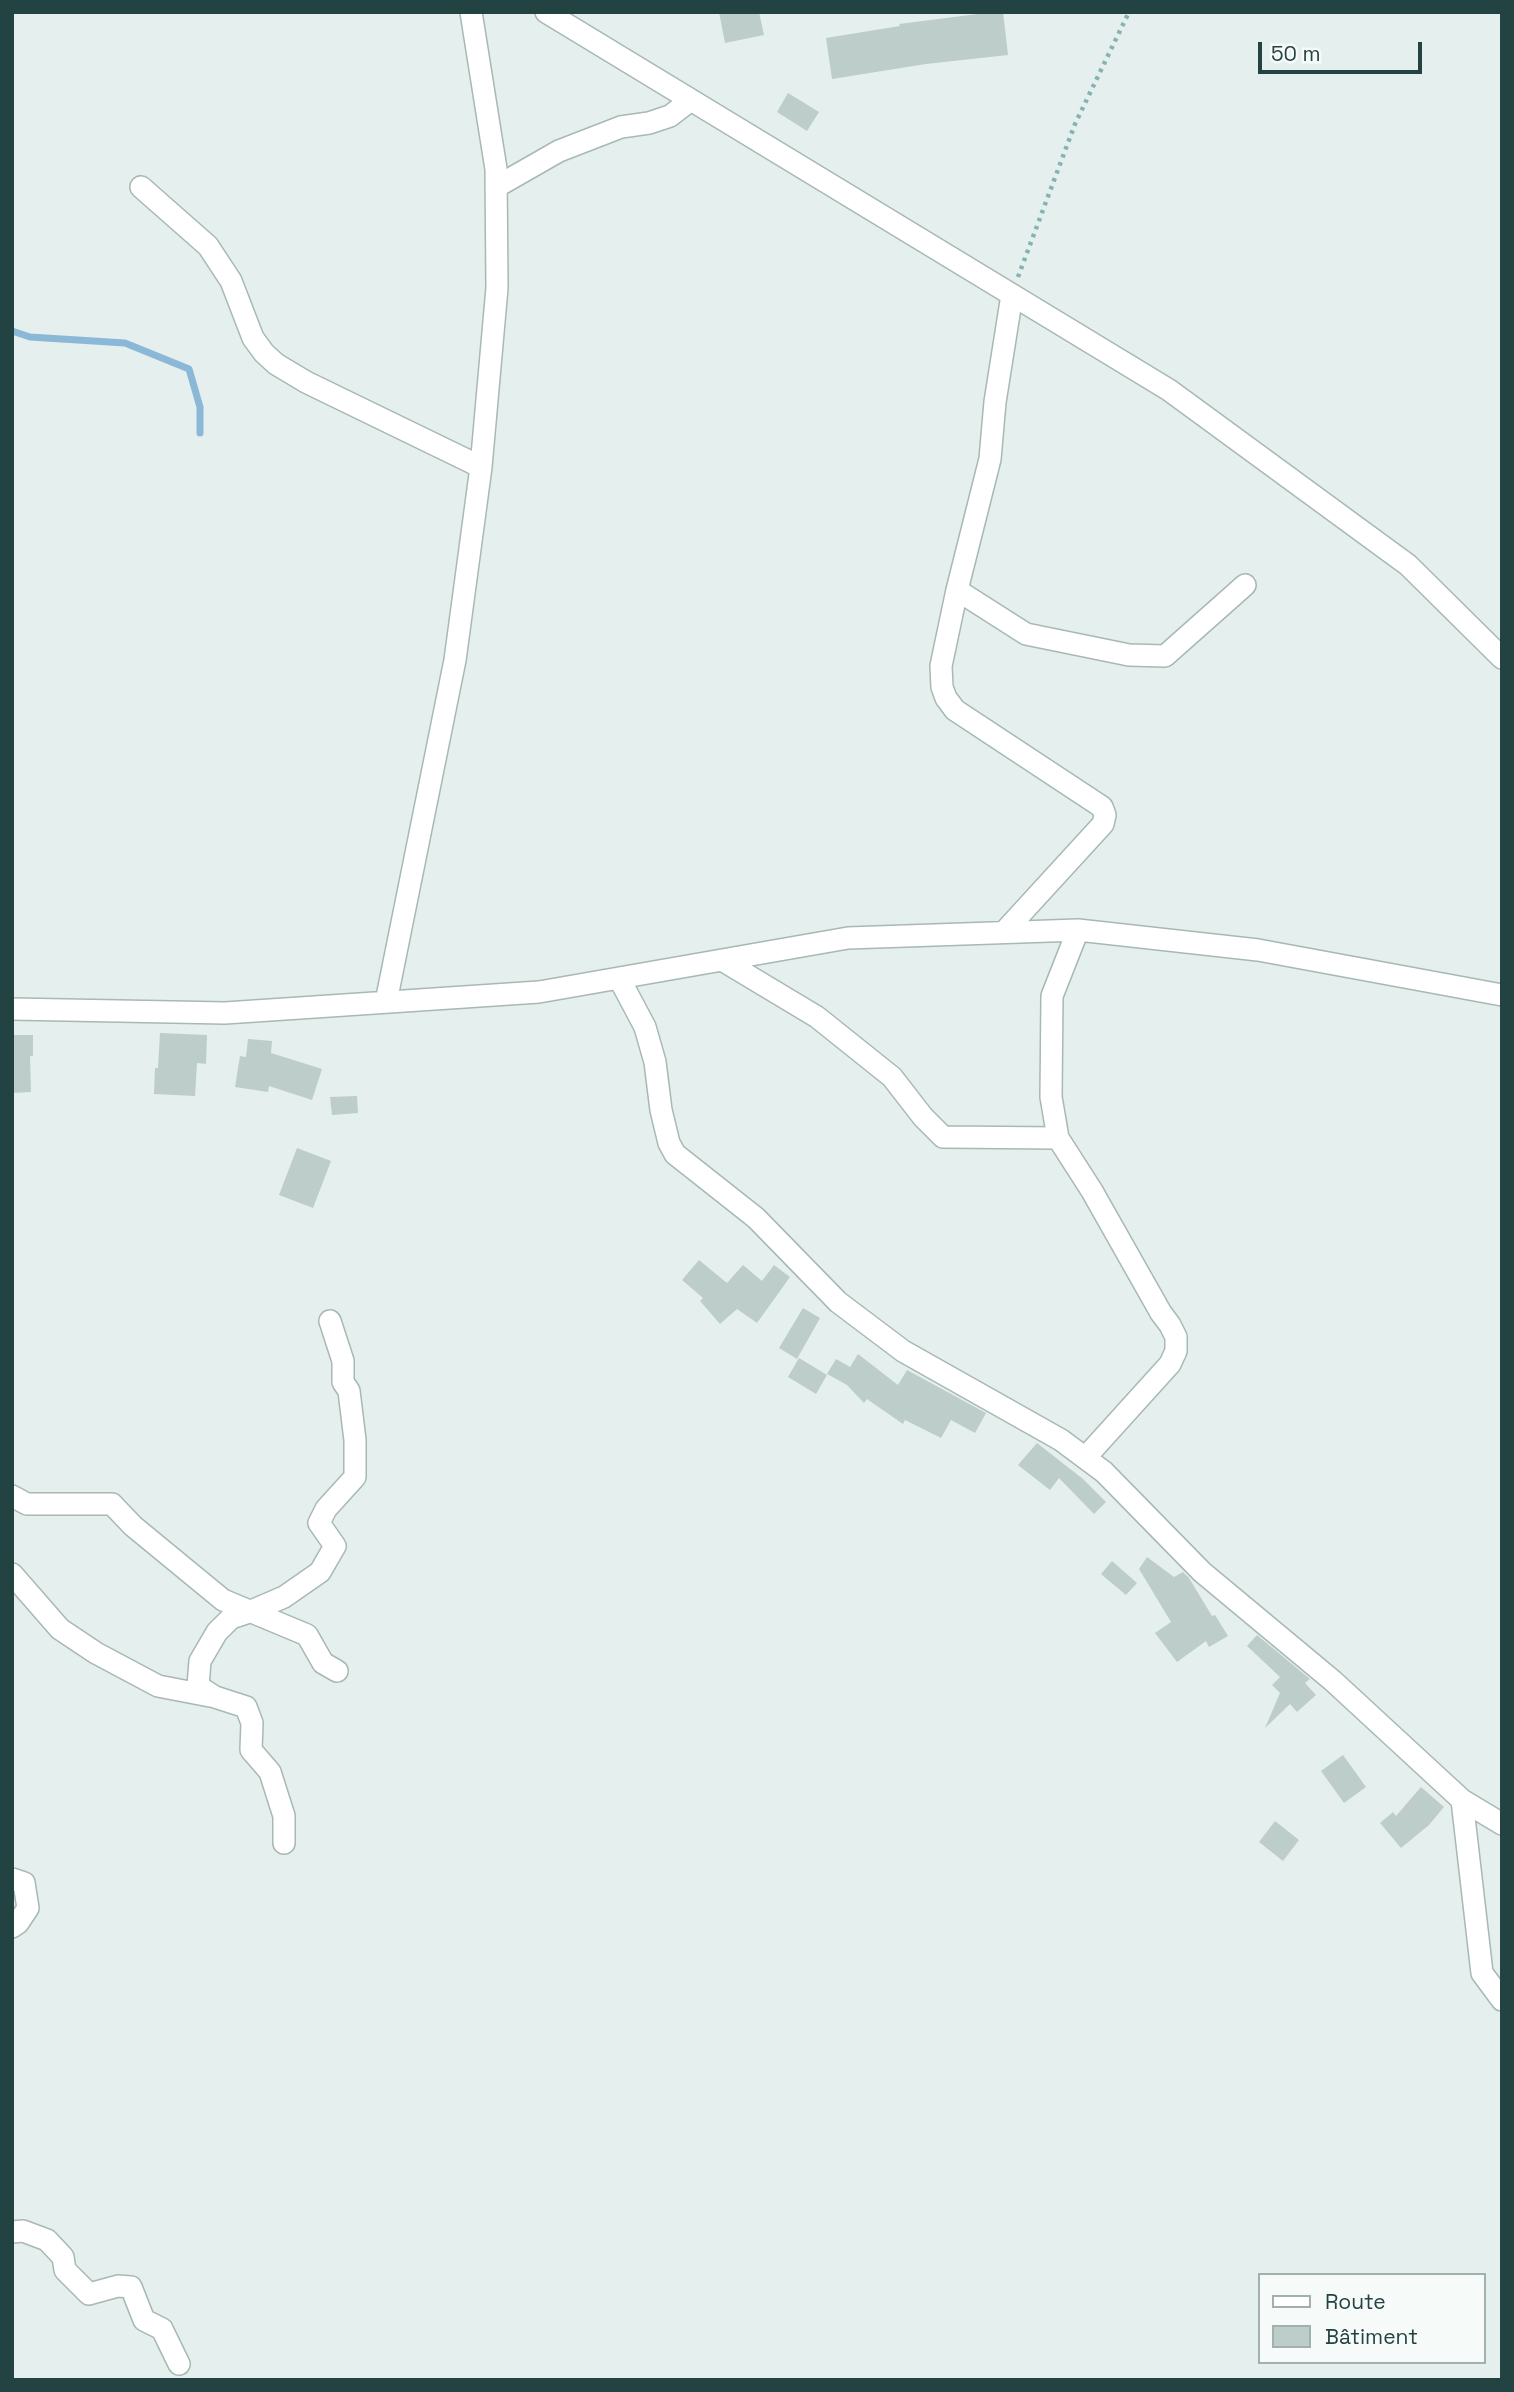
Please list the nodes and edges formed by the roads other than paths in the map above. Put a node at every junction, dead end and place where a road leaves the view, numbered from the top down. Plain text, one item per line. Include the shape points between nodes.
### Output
1 (471, 12) edge
2 (546, 12) edge
3 (691, 100) junction
4 (141, 187) dead end
5 (496, 187) junction
6 (1012, 295) junction
7 (481, 467) junction
8 (1245, 585) dead end
9 (957, 590) junction
10 (1502, 658) edge
11 (1077, 930) junction
12 (1005, 931) junction
13 (722, 960) junction
14 (619, 978) junction
15 (1502, 995) edge
16 (386, 1002) junction
17 (12, 1009) edge
18 (1058, 1138) junction
19 (330, 1321) dead end
20 (1085, 1458) junction
21 (12, 1496) edge
22 (12, 1574) edge
23 (249, 1612) junction
24 (337, 1671) dead end
25 (215, 1697) junction
26 (1462, 1800) junction
27 (1502, 1824) edge
28 (284, 1843) dead end
29 (12, 1879) edge
30 (12, 1927) edge
31 (1502, 2000) edge
32 (12, 2232) edge
33 (179, 2364) dead end

1 - 5 street
2 - 3 street
3 - 5 street via 670,116 621,127 559,152
3 - 6 street
4 - 7 street via 208,246 232,281 254,338 276,364
5 - 7 street via 497,288
6 - 9 street via 990,458
6 - 10 street via 1169,390 1408,565
7 - 16 street via 455,660
8 - 9 street via 1165,656 1129,655 1026,634
9 - 12 street via 941,666 946,698 955,710 1102,807 1105,815 1103,824
11 - 12 street
11 - 15 street via 1258,950
11 - 18 street via 1052,996 1051,1097
12 - 13 street via 848,938
13 - 14 street
13 - 18 street via 817,1017 892,1077 943,1137
14 - 16 street via 539,992
14 - 20 street via 645,1027 661,1110 675,1154 756,1218 838,1302 903,1351
16 - 17 street via 225,1013
18 - 20 street via 1175,1337 1176,1351 1170,1364
19 - 23 street via 349,1391 355,1477 318,1523 335,1546 320,1572 284,1597
20 - 26 street via 1202,1572 1333,1681
21 - 23 street via 27,1504 112,1504 223,1600
22 - 25 street via 60,1629 96,1653 158,1686
23 - 24 street via 307,1635 323,1663
23 - 25 street via 231,1618 200,1661 198,1686
25 - 28 street via 246,1707 252,1723 251,1750 271,1772 284,1816
26 - 27 street
26 - 31 street via 1482,1973
29 - 30 street via 24,1883 29,1908
32 - 33 street via 47,2240 63,2257 65,2270 89,2294 131,2287 144,2320 162,2329

